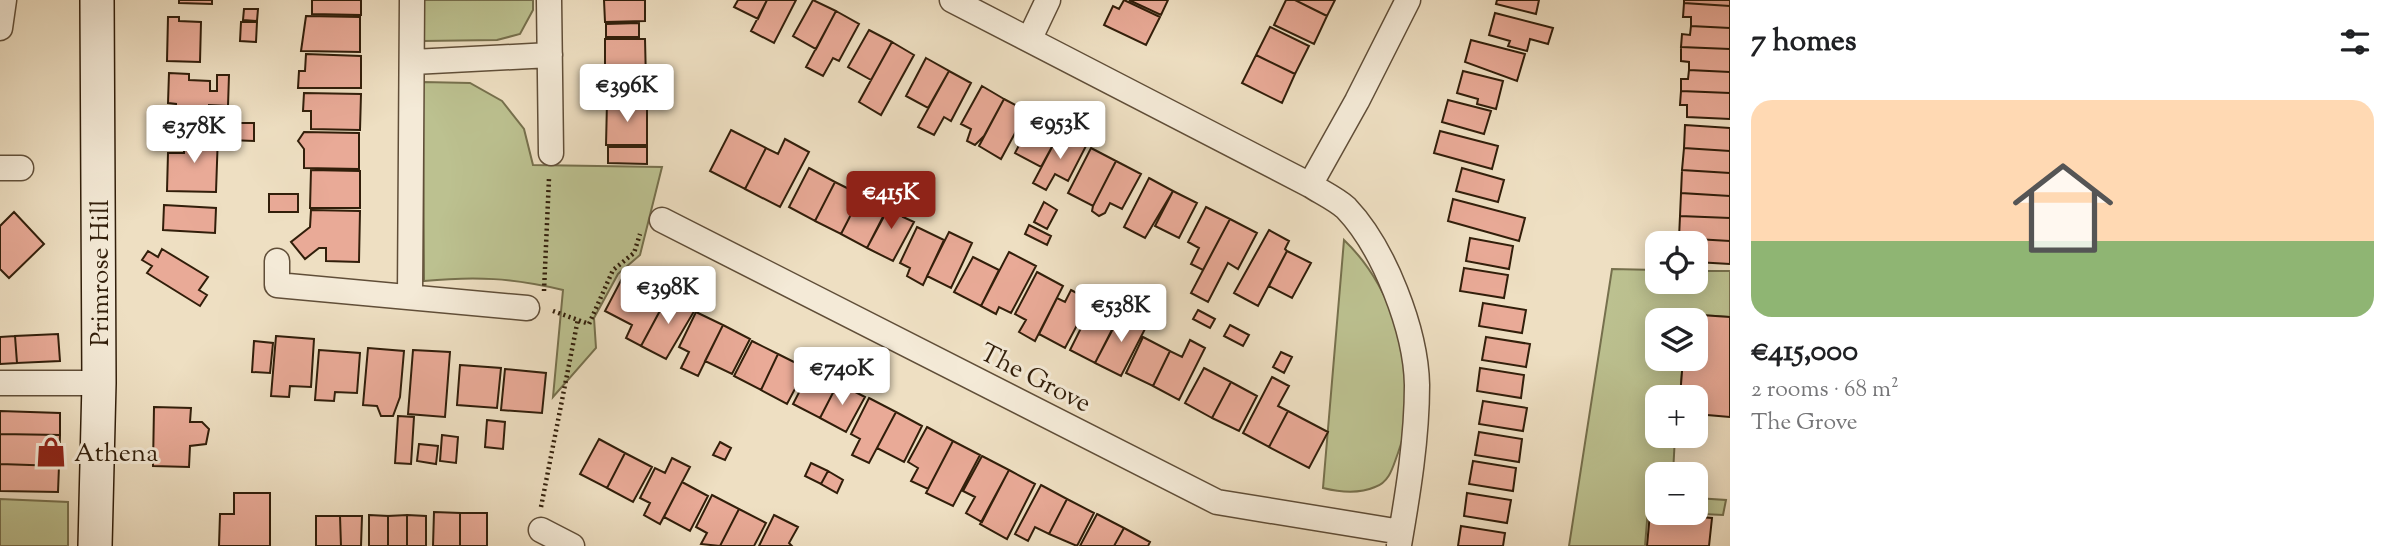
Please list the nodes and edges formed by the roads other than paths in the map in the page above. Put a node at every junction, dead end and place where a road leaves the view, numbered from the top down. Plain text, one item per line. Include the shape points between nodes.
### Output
1 (4, 0) edge
2 (97, 0) edge
3 (412, 0) edge
4 (549, 0) edge
5 (952, 0) edge
6 (1048, 0) edge
7 (1408, 0) edge
8 (0, 28) edge
9 (1030, 38) junction
10 (550, 55) junction
11 (412, 62) junction
12 (551, 153) road end
13 (1310, 185) junction
14 (662, 220) road end
15 (277, 261) dead end
16 (410, 296) junction
17 (536, 302) road end
18 (0, 383) edge
19 (99, 383) junction
20 (540, 522) road end
21 (1400, 539) edge
22 (95, 546) edge
23 (572, 546) edge

1 - 8 street
2 - 19 main road, Primrose Hill
3 - 11 street
4 - 10 street
5 - 9 street, The Grove
6 - 9 street
7 - 13 street
9 - 13 street, The Grove
10 - 11 street
10 - 12 street
11 - 16 street
13 - 21 street, The Grove via 1344,206 1369,237 1392,278 1405,320 1417,382 1415,436
14 - 21 street, The Grove via 1217,502
15 - 16 street via 277,285
16 - 17 street
18 - 19 street
19 - 22 main road, Primrose Hill
20 - 23 street

